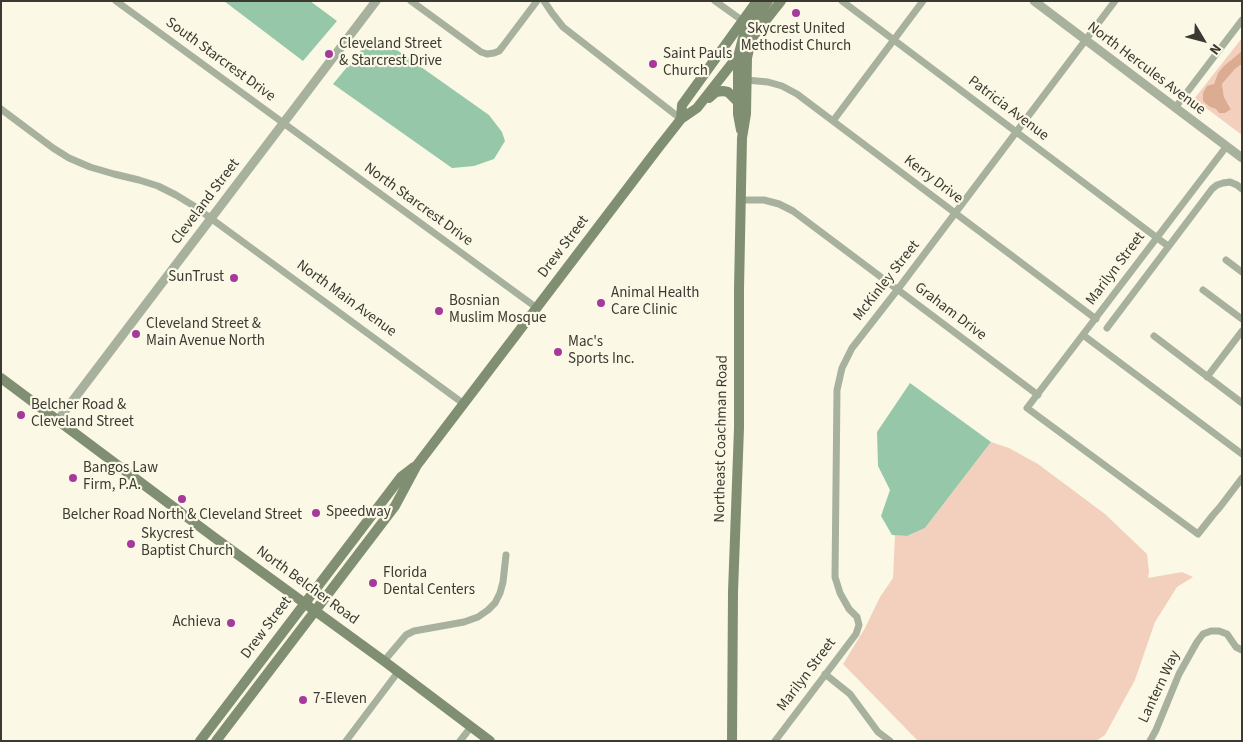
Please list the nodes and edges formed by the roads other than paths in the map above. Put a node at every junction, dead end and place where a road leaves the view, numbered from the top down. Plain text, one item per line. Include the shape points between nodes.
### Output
1 (116, 1) edge
2 (376, 1) edge
3 (411, 1) edge
4 (538, 1) edge
5 (544, 1) edge
6 (715, 1) edge
7 (757, 1) edge
8 (842, 1) edge
9 (923, 1) edge
10 (1034, 1) edge
11 (1116, 1) edge
12 (776, 3) edge
13 (1242, 20) edge
14 (743, 21) junction
15 (752, 40) junction
16 (894, 40) junction
17 (1086, 41) junction
18 (738, 57) junction
19 (746, 80) junction
20 (738, 102) junction
21 (697, 108) junction
22 (1175, 108) junction
23 (1, 109) edge
24 (681, 118) junction
25 (833, 122) junction
26 (283, 124) junction
27 (1016, 132) junction
28 (742, 138) junction
29 (1226, 147) junction
30 (1242, 158) edge
31 (1242, 189) edge
32 (741, 200) junction
33 (955, 213) junction
34 (211, 218) junction
35 (1157, 238) junction
36 (1168, 246) junction
37 (1226, 260) dead end
38 (1242, 272) edge
39 (898, 289) junction
40 (1203, 290) dead end
41 (536, 308) junction
42 (1096, 319) junction
43 (1242, 319) edge
44 (1107, 328) dead end
45 (1242, 331) edge
46 (1083, 335) junction
47 (1154, 336) dead end
48 (1207, 377) junction
49 (1, 378) edge
50 (1038, 394) junction
51 (1242, 403) edge
52 (464, 404) junction
53 (58, 420) junction
54 (1242, 454) edge
55 (417, 464) junction
56 (1242, 478) edge
57 (506, 555) dead end
58 (304, 604) junction
59 (314, 611) junction
60 (859, 625) joint
61 (1242, 650) edge
62 (384, 661) junction
63 (398, 672) junction
64 (825, 674) junction
65 (471, 726) junction
66 (200, 741) edge
67 (216, 741) edge
68 (346, 741) edge
69 (460, 741) edge
70 (490, 741) edge
71 (732, 741) edge
72 (775, 741) edge
73 (890, 741) edge
74 (1150, 741) edge

1 - 26 street, South Starcrest Drive
2 - 26 street, Cleveland Street
3 - 4 street via 487,54 499,51
5 - 24 street via 563,27
6 - 14 street
7 - 14 main road, Drew Street
8 - 16 street, Patricia Avenue
9 - 16 street
10 - 17 street, North Hercules Avenue
11 - 17 street, McKinley Street
12 - 15 main road, Drew Street
12 - 18 main road, Drew Street via 748,28
13 - 22 street
14 - 24 main road, Drew Street via 682,105
15 - 18 main road, Drew Street
15 - 19 main road, Northeast Coachman Road
16 - 25 street
16 - 27 street, Patricia Avenue
17 - 22 street, North Hercules Avenue
17 - 27 street, McKinley Street
18 - 20 main road, Northeast Coachman Road
18 - 21 main road, Drew Street
19 - 25 street, Kerry Drive via 782,86
19 - 28 main road, Northeast Coachman Road
20 - 21 main road via 723,90
20 - 28 main road, Northeast Coachman Road
21 - 24 main road, Drew Street
22 - 29 street, North Hercules Avenue
23 - 34 street, North Main Avenue via 69,158 158,186
24 - 41 main road, Drew Street
25 - 33 street, Kerry Drive
26 - 34 street, Cleveland Street
26 - 41 street, North Starcrest Drive
27 - 33 street, McKinley Street
27 - 35 street, Patricia Avenue
28 - 32 main road, Northeast Coachman Road
29 - 30 street, North Hercules Avenue
29 - 35 street, Marilyn Street
31 - 36 street via 1230,182 1212,189
32 - 39 street, Graham Drive via 764,200 793,211
32 - 71 main road, Northeast Coachman Road
33 - 39 street, McKinley Street
33 - 42 street, Kerry Drive
34 - 52 street, North Main Avenue
34 - 53 street, Cleveland Street
35 - 36 street, Patricia Avenue
35 - 42 street, Marilyn Street
36 - 44 street
37 - 38 street
39 - 50 street, Graham Drive
39 - 60 street, McKinley Street via 852,348 842,368 837,390 835,577 840,593
40 - 43 street
41 - 52 main road, Drew Street
42 - 46 street, Marilyn Street
45 - 48 street
46 - 50 street, Marilyn Street
46 - 54 street
47 - 48 street
48 - 51 street
49 - 53 main road, North Belcher Road
50 - 56 street, Marilyn Street via 1028,408 1198,534
52 - 55 main road, Drew Street
53 - 58 main road, North Belcher Road
55 - 58 main road, Drew Street via 401,477
55 - 59 main road, Drew Street via 395,506
57 - 62 street via 500,593 488,610 464,622 414,631 406,635
58 - 59 main road, North Belcher Road
58 - 66 main road, Drew Street
59 - 62 main road, North Belcher Road
59 - 67 main road, Drew Street
60 - 64 street, Marilyn Street via 856,634
61 - 74 street, Lantern Way via 1219,631 1203,634 1179,674
62 - 63 main road, North Belcher Road
63 - 65 main road, North Belcher Road
63 - 68 street
64 - 72 street, Marilyn Street
64 - 73 street via 850,694 878,732
65 - 69 street
65 - 70 main road, North Belcher Road

